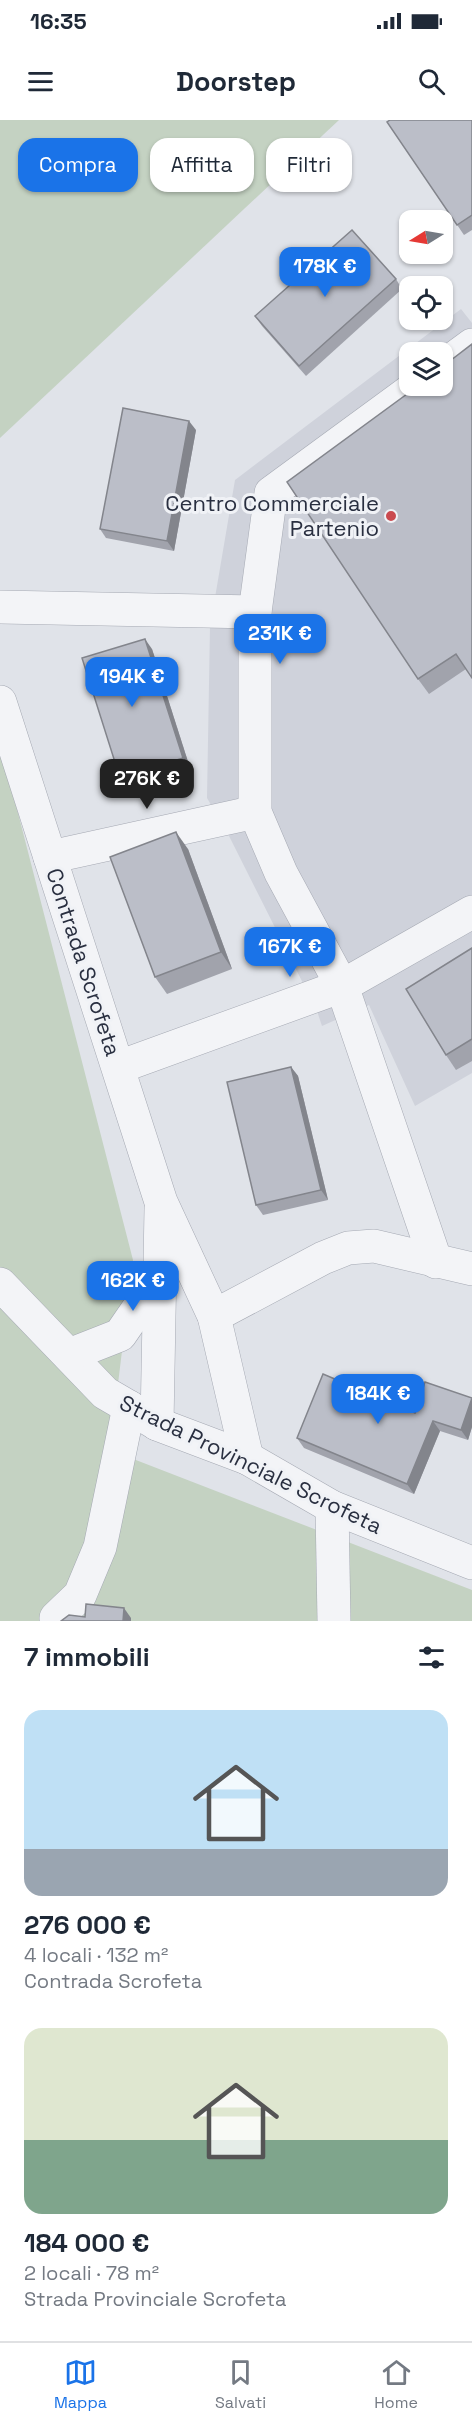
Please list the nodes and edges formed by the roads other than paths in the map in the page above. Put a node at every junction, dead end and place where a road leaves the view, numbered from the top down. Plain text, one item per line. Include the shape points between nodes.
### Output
1 (472, 345) edge
2 (453, 359) edge
3 (403, 396) edge
4 (0, 607) edge
5 (255, 612) junction
6 (0, 702) edge
7 (255, 812) junction
8 (50, 857) junction
9 (472, 912) edge
10 (342, 986) junction
11 (119, 1067) junction
12 (161, 1202) junction
13 (436, 1262) junction
14 (472, 1269) edge
15 (160, 1277) junction
16 (0, 1284) edge
17 (214, 1316) junction
18 (69, 1355) junction
19 (129, 1407) junction
20 (157, 1424) junction
21 (247, 1458) junction
22 (332, 1507) junction
23 (472, 1563) edge
24 (56, 1618) dead end
25 (334, 1621) edge

1 - 2 street
3 - 5 street via 271,493
4 - 5 street
5 - 7 street
6 - 8 street, Contrada Scrofeta
7 - 8 street, Contrada Scrofeta
7 - 10 street via 281,873
8 - 11 street, Contrada Scrofeta
9 - 10 street, Contrada Scrofeta
10 - 11 street, Contrada Scrofeta
10 - 13 street
11 - 12 street, Contrada Scrofeta
12 - 15 street
12 - 17 street
13 - 14 street
13 - 17 street via 374,1246 348,1248
15 - 18 street via 120,1335
15 - 20 street
16 - 18 street, Strada Provinciale Scrofeta
17 - 21 street
18 - 19 street, Strada Provinciale Scrofeta via 105,1393
19 - 20 street, Strada Provinciale Scrofeta
19 - 24 street via 100,1547 80,1595
20 - 21 street, Strada Provinciale Scrofeta
21 - 22 street, Strada Provinciale Scrofeta
22 - 23 street, Strada Provinciale Scrofeta
22 - 25 street

